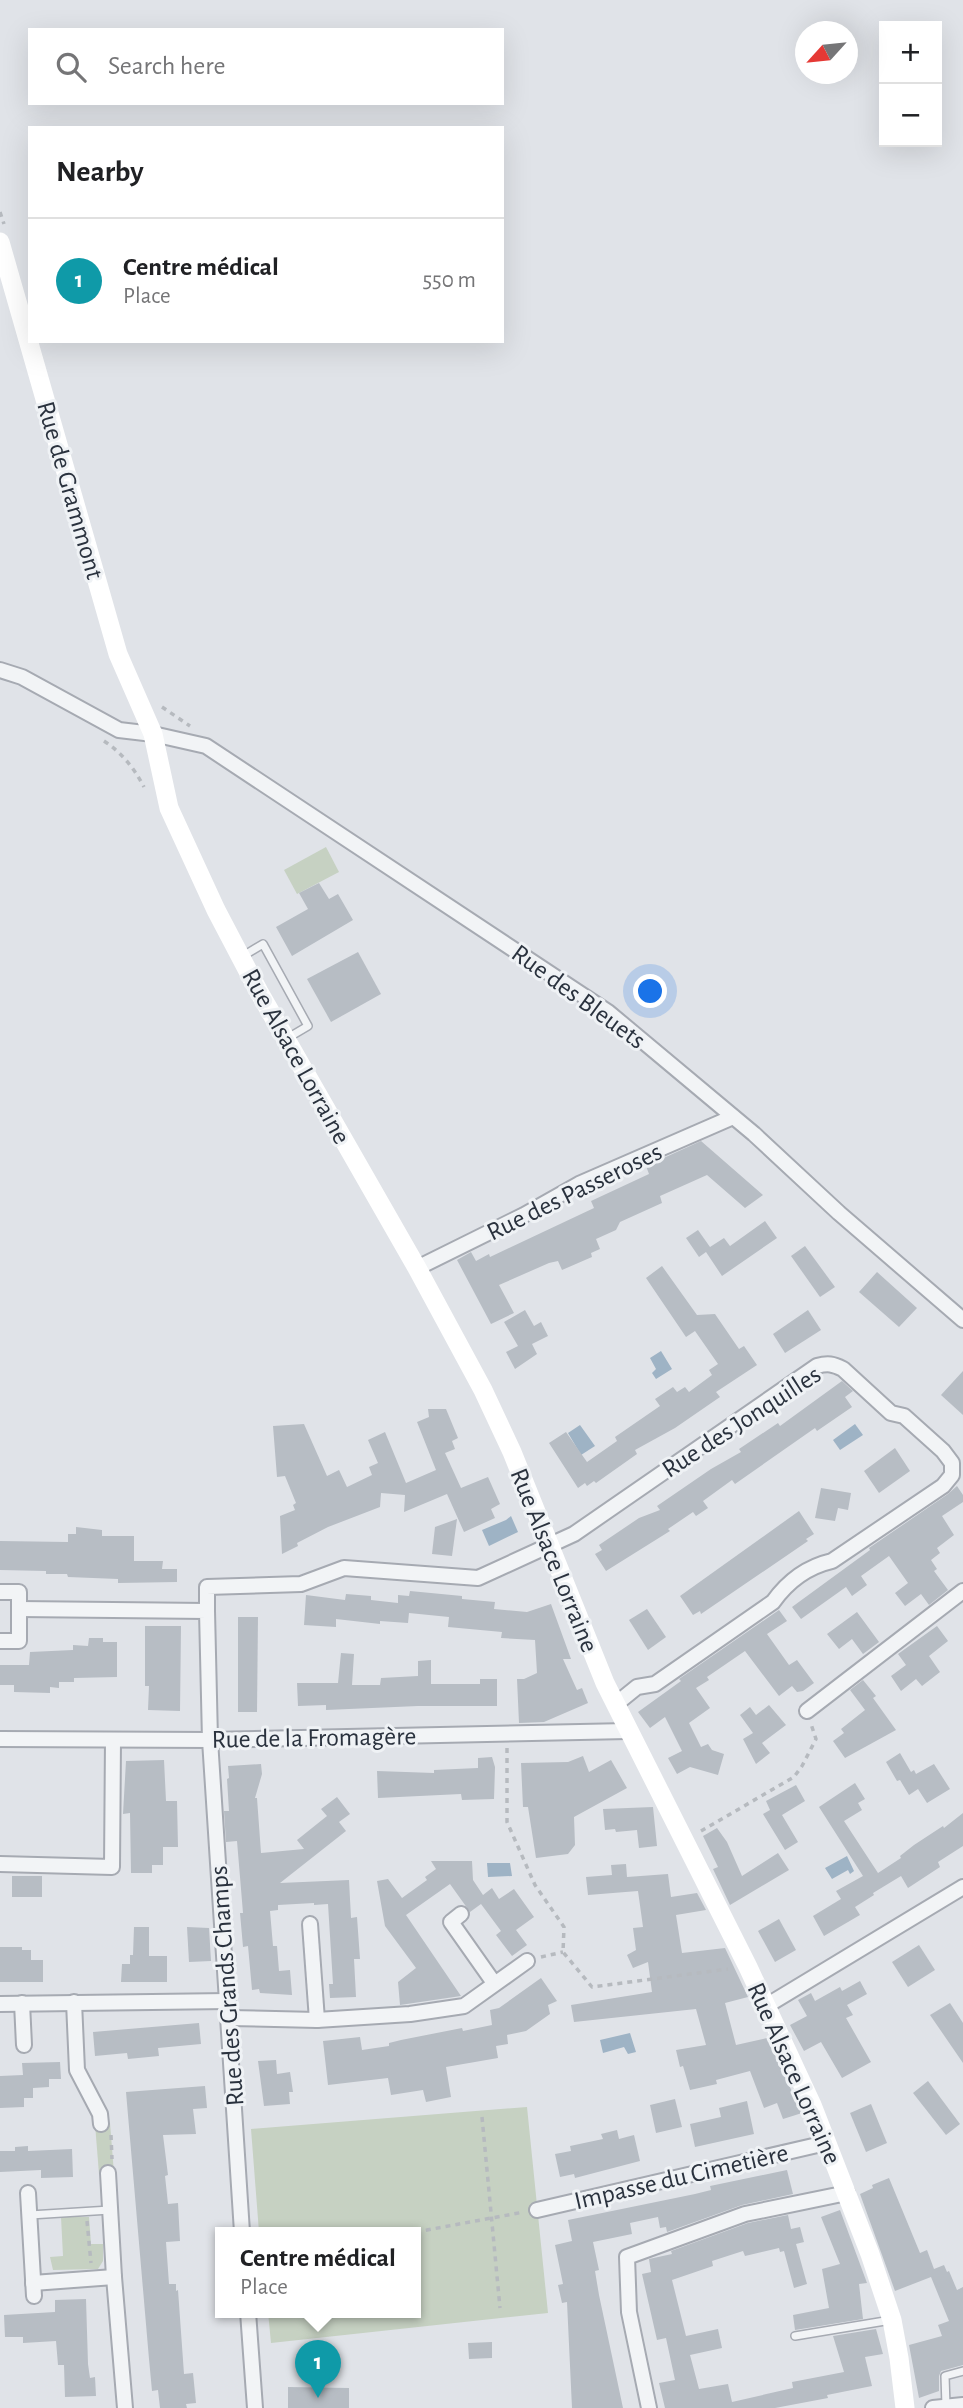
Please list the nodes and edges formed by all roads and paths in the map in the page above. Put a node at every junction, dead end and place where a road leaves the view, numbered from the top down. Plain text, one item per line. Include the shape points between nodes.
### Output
1 (0, 242) edge
2 (28, 340) edge
3 (29, 343) edge
4 (0, 670) edge
5 (155, 703) dead end
6 (107, 723) junction
7 (191, 726) dead end
8 (153, 734) junction
9 (103, 741) dead end
10 (733, 1117) junction
11 (417, 1268) junction
12 (963, 1320) edge
13 (958, 1470) edge
14 (550, 1546) junction
15 (963, 1591) edge
16 (0, 1592) edge
17 (19, 1609) junction
18 (207, 1611) junction
19 (0, 1641) edge
20 (616, 1704) junction
21 (807, 1711) joint
22 (628, 1731) junction
23 (508, 1732) junction
24 (0, 1739) edge
25 (113, 1740) junction
26 (210, 1740) junction
27 (684, 1841) junction
28 (0, 1864) edge
29 (963, 1887) edge
30 (461, 1914) dead end
31 (310, 1924) dead end
32 (563, 1951) junction
33 (527, 1961) joint
34 (748, 1967) junction
35 (494, 1983) junction
36 (228, 2001) junction
37 (74, 2002) junction
38 (22, 2003) junction
39 (0, 2004) edge
40 (766, 2006) junction
41 (229, 2018) junction
42 (317, 2020) junction
43 (24, 2045) dead end
44 (482, 2117) dead end
45 (101, 2122) joint
46 (825, 2143) junction
47 (108, 2173) joint
48 (28, 2193) dead end
49 (847, 2193) junction
50 (110, 2210) junction
51 (537, 2210) joint
52 (29, 2215) junction
53 (492, 2218) junction
54 (87, 2220) dead end
55 (242, 2227) edge
56 (421, 2231) edge
57 (114, 2277) junction
58 (92, 2279) junction
59 (500, 2308) dead end
60 (248, 2318) edge
61 (892, 2320) junction
62 (794, 2336) dead end
63 (963, 2371) edge
64 (963, 2405) edge
65 (940, 2407) edge
66 (125, 2408) edge
67 (255, 2408) edge
68 (649, 2408) edge
69 (905, 2408) edge

1 - 2 street, Rue de Grammont
3 - 8 street, Rue de Grammont via 118,654
4 - 6 street, Rue des Bleuets
5 - 7 path
6 - 8 street, Rue des Bleuets via 119,730
6 - 9 path
8 - 10 street, Rue des Bleuets via 206,747 478,925 608,1012
8 - 11 street, Rue Alsace Lorraine via 169,808 190,855 286,1040
10 - 11 street, Rue des Passeroses via 579,1184
10 - 12 street, Rue des Bleuets
11 - 14 street, Rue Alsace Lorraine via 489,1402
13 - 14 street, Rue des Jonquilles via 904,1416 891,1413 843,1369 825,1364
13 - 20 street, Rue des Jonquilles via 943,1486 832,1561 814,1565 784,1587 773,1602 655,1684 637,1687
14 - 18 street, Rue des Jonquilles via 478,1578 344,1568 301,1584 206,1587
14 - 20 street, Rue Alsace Lorraine
15 - 21 street
16 - 17 street via 19,1592
17 - 18 street
17 - 19 street via 19,1642
18 - 26 street, Rue des Grands Champs
20 - 22 street, Rue Alsace Lorraine
21 - 27 path via 816,1739 794,1777
22 - 23 street, Rue de la Fromagère
22 - 27 street, Rue Alsace Lorraine
23 - 26 street, Rue de la Fromagère
23 - 32 path via 507,1822 535,1885 564,1927
24 - 25 street, Rue de la Fromagère
25 - 26 street, Rue de la Fromagère
25 - 28 street via 112,1867
26 - 36 street, Rue des Grands Champs
27 - 34 street, Rue Alsace Lorraine
29 - 40 street
30 - 35 street via 451,1922
31 - 42 street
32 - 33 path
32 - 34 path via 592,1987
33 - 35 street
34 - 40 street, Rue Alsace Lorraine
35 - 42 street via 464,2006
36 - 37 street
36 - 41 street, Rue des Grands Champs
37 - 38 street
37 - 45 street via 77,2070
38 - 39 street
38 - 43 street
40 - 46 street, Rue Alsace Lorraine
41 - 42 street
41 - 55 street, Rue des Grands Champs
44 - 53 path
45 - 47 path via 110,2123 114,2173
46 - 49 street, Rue Alsace Lorraine
46 - 51 street, Impasse du Cimetière
47 - 50 street
48 - 52 street
49 - 61 street, Rue Alsace Lorraine
49 - 68 street via 745,2214 627,2257 629,2312
50 - 52 lane
50 - 57 street
51 - 53 path
52 - 58 street via 34,2290
53 - 56 path
53 - 59 path
54 - 58 path
57 - 58 street
57 - 66 street
60 - 67 street
61 - 62 lane
61 - 69 street, Rue Alsace Lorraine
63 - 65 lane via 945,2376
64 - 65 street

